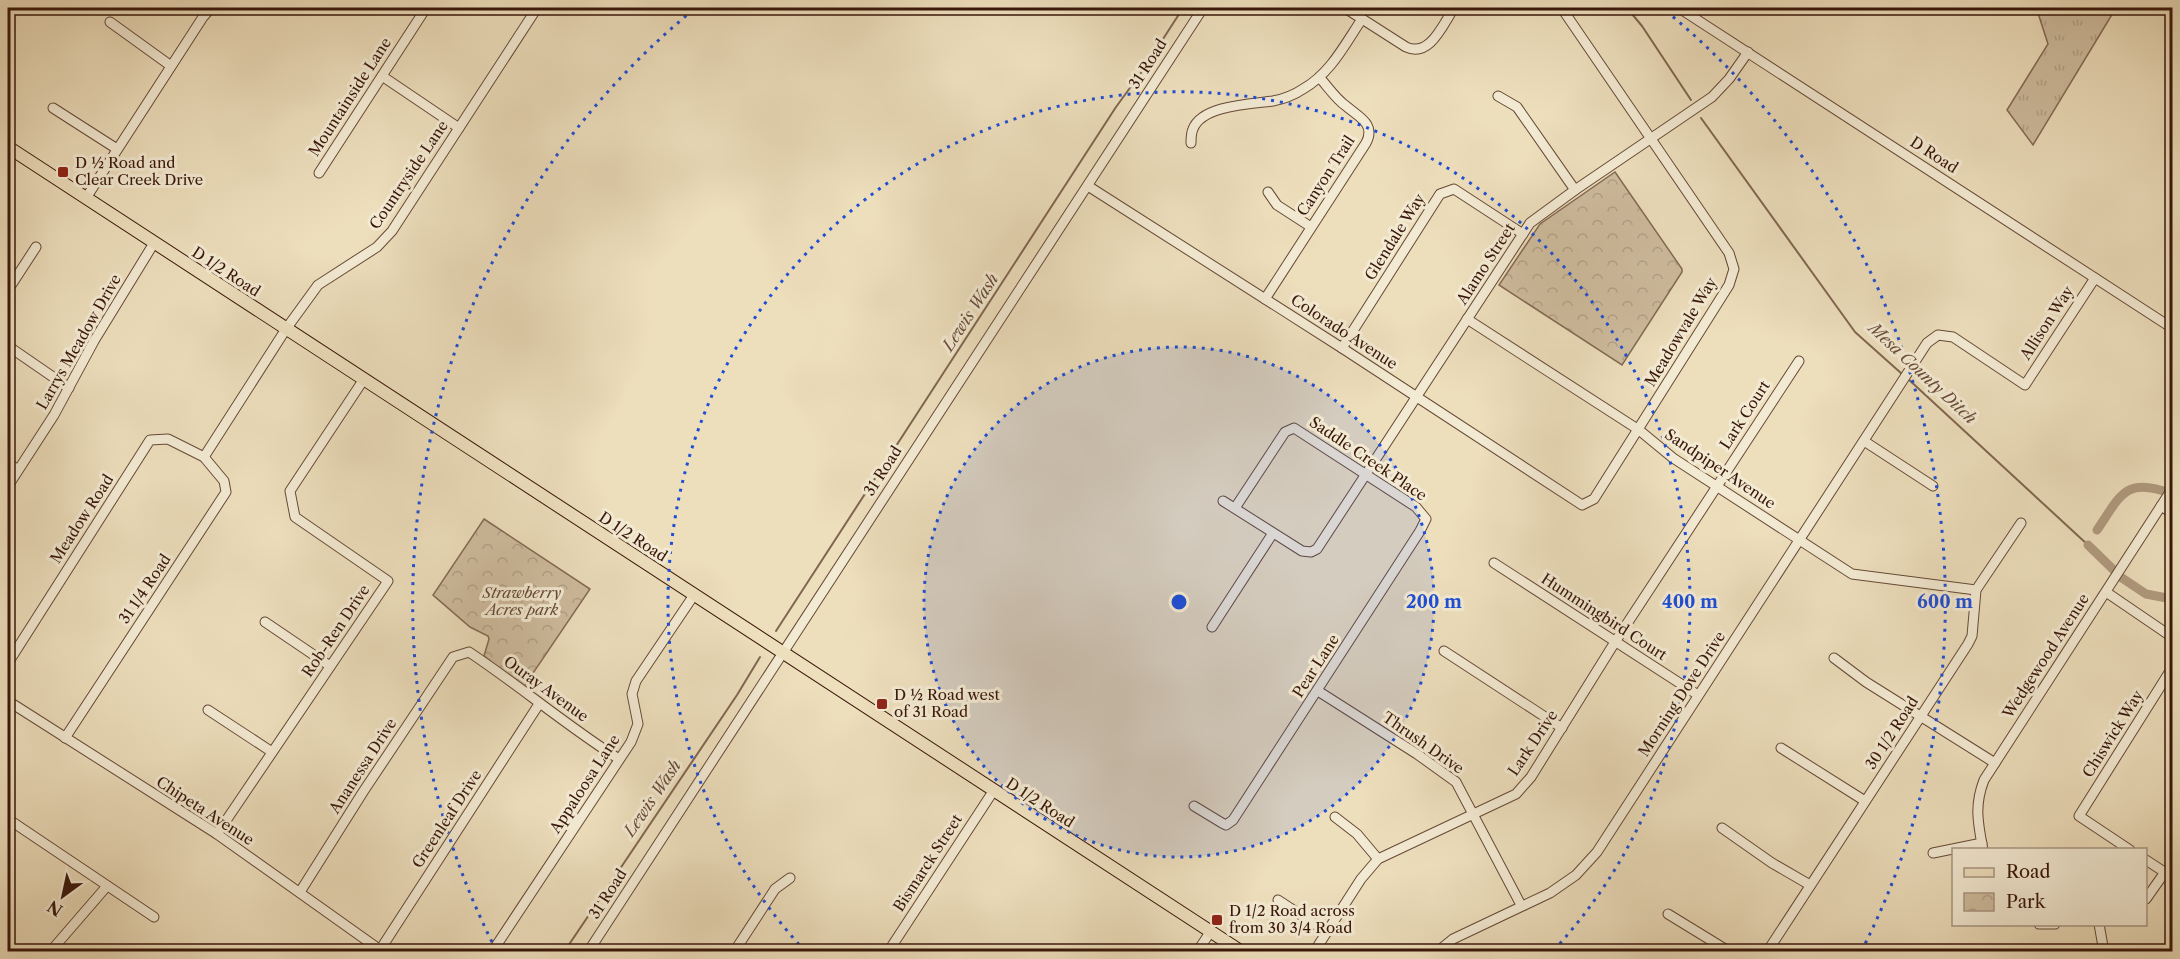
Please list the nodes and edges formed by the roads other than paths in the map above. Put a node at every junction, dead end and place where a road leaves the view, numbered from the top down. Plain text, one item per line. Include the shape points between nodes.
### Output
1 (211, 8) edge
2 (426, 8) edge
3 (537, 8) edge
4 (1203, 8) edge
5 (1345, 8) edge
6 (1454, 8) edge
7 (1679, 8) edge
8 (1565, 13) dead end
9 (1362, 18) junction
10 (110, 22) dead end
11 (1748, 52) junction
12 (171, 66) junction
13 (382, 76) junction
14 (1320, 78) junction
15 (1498, 96) dead end
16 (53, 108) dead end
17 (459, 128) junction
18 (1651, 139) junction
19 (1191, 143) dead end
20 (8, 147) edge
21 (117, 149) junction
22 (319, 173) dead end
23 (1088, 186) junction
24 (1575, 190) junction
25 (1268, 192) dead end
26 (86, 198) junction
27 (1311, 227) junction
28 (1523, 234) junction
29 (154, 243) junction
30 (36, 247) dead end
31 (2095, 278) junction
32 (8, 290) edge
33 (1265, 299) junction
34 (1467, 320) junction
35 (2172, 328) edge
36 (286, 329) junction
37 (1938, 335) joint
38 (8, 346) edge
39 (1342, 348) junction
40 (1799, 361) dead end
41 (364, 379) junction
42 (69, 388) junction
43 (1418, 397) junction
44 (1639, 430) junction
45 (1864, 441) junction
46 (204, 457) junction
47 (8, 463) edge
48 (18, 470) junction
49 (1366, 474) junction
50 (8, 486) edge
51 (1717, 486) junction
52 (1933, 486) dead end
53 (2172, 489) edge
54 (1223, 501) dead end
55 (1582, 505) joint
56 (2161, 506) junction
57 (1235, 508) junction
58 (2172, 513) edge
59 (1426, 519) joint
60 (2021, 523) dead end
61 (1274, 533) junction
62 (1800, 541) junction
63 (1494, 563) dead end
64 (1976, 590) junction
65 (2106, 592) junction
66 (694, 595) junction
67 (265, 622) dead end
68 (1212, 627) dead end
69 (2172, 638) edge
70 (1615, 642) junction
71 (1444, 651) dead end
72 (783, 653) junction
73 (453, 657) joint
74 (1834, 658) dead end
75 (8, 663) edge
76 (330, 666) junction
77 (2172, 668) edge
78 (1318, 691) junction
79 (1698, 695) junction
80 (8, 701) edge
81 (539, 704) junction
82 (207, 710) dead end
83 (1920, 717) junction
84 (1562, 728) junction
85 (65, 738) junction
86 (1781, 748) dead end
87 (272, 752) junction
88 (619, 759) junction
89 (1995, 763) junction
90 (994, 790) junction
91 (1865, 801) junction
92 (1194, 806) dead end
93 (1475, 814) junction
94 (1335, 817) dead end
95 (8, 819) edge
96 (1722, 828) dead end
97 (217, 834) junction
98 (1982, 846) edge
99 (2128, 848) edge
100 (1952, 850) edge
101 (1933, 853) dead end
102 (1378, 859) junction
103 (2147, 861) edge
104 (2169, 875) edge
105 (790, 878) dead end
106 (1810, 885) junction
107 (106, 886) junction
108 (300, 892) junction
109 (2147, 897) edge
110 (1278, 900) dead end
111 (1521, 905) junction
112 (1668, 914) dead end
113 (154, 917) dead end
114 (2100, 926) edge
115 (1211, 931) junction
116 (1327, 932) junction
117 (381, 950) edge
118 (50, 951) edge
119 (492, 951) edge
120 (588, 951) edge
121 (734, 951) edge
122 (888, 951) edge
123 (1197, 951) edge
124 (1242, 951) edge
125 (1314, 951) edge
126 (1437, 951) edge
127 (1730, 951) edge
128 (1767, 951) edge
129 (2104, 951) edge

1 - 12 street
2 - 13 street, Mountainside Lane
3 - 17 street, Countryside Lane
4 - 23 street, 31 Road
5 - 9 street
6 - 9 street via 1431,43 1419,50 1406,47
7 - 11 street, D Road
8 - 18 street, Meadowvale Way
9 - 14 street
10 - 12 street
11 - 18 street, Alamo Street via 1721,89
11 - 31 street, D Road
12 - 21 street
13 - 17 street
13 - 22 street, Mountainside Lane
14 - 19 street via 1284,98 1216,111 1193,128
14 - 27 street, Canyon Trail via 1344,106 1364,119 1369,135
15 - 24 street via 1517,107
16 - 21 street
17 - 36 street, Countryside Lane via 385,240 318,285
18 - 24 street, Alamo Street
18 - 44 street, Meadowvale Way via 1729,253 1734,269 1730,285
20 - 26 main road, D 1/2 Road
21 - 26 street
23 - 33 street, Colorado Avenue
23 - 72 street, 31 Road
24 - 28 street, Alamo Street via 1535,219
25 - 27 street via 1277,205
26 - 29 main road, D 1/2 Road
27 - 33 street, Canyon Trail
28 - 34 street, Alamo Street
28 - 39 street, Glendale Way via 1454,189 1440,194
29 - 36 main road, D 1/2 Road
29 - 42 street, Larrys Meadow Drive
30 - 32 street
31 - 35 street, D Road
31 - 37 street, Allison Way via 2025,385 1953,337
33 - 39 street, Colorado Avenue
34 - 43 street, Alamo Street
34 - 44 street, Sandpiper Avenue
36 - 41 main road, D 1/2 Road
36 - 46 street, Countryside Lane
37 - 45 street, Morning Dove Drive via 1927,343
38 - 42 street
39 - 43 street, Colorado Avenue
40 - 51 street, Lark Court
41 - 66 main road, D 1/2 Road
41 - 76 street, Rob-Ren Drive via 290,491 295,517 388,581
42 - 48 street, Larrys Meadow Drive
43 - 49 street, Alamo Street
43 - 55 street, Colorado Avenue
44 - 51 street, Sandpiper Avenue
44 - 55 street, Meadowvale Way via 1594,499
45 - 52 street
45 - 62 street, Morning Dove Drive
46 - 75 street, Meadow Road via 168,439 150,440
46 - 85 street, 31 1/4 Road via 224,481 226,492
47 - 48 street
48 - 50 street, Larrys Meadow Drive
49 - 57 street, Saddle Creek Place via 1298,429 1291,429 1285,432
49 - 59 street, Saddle Creek Place via 1416,507
49 - 61 street, Alamo Street via 1319,546 1311,552 1302,551
51 - 62 street, Sandpiper Avenue
51 - 70 street, Lark Drive
53 - 56 street, Wedgewood Avenue
54 - 57 street
56 - 58 street
56 - 65 street, Wedgewood Avenue
57 - 61 street
59 - 78 street, Pear Lane
60 - 64 street, 30 1/2 Road
61 - 68 street
62 - 64 street, Sandpiper Avenue via 1852,574
62 - 79 street, Morning Dove Drive
63 - 70 street, Hummingbird Court
64 - 83 street, 30 1/2 Road via 1972,636
65 - 69 street
65 - 89 street, Wedgewood Avenue
66 - 72 main road, D 1/2 Road
66 - 88 street, Appaloosa Lane via 636,681 632,694 638,724
67 - 76 street
70 - 79 street, Hummingbird Court
70 - 84 street, Lark Drive
71 - 84 street
72 - 90 main road, D 1/2 Road
72 - 120 street, 31 Road
73 - 81 street, Ouray Avenue via 469,652
73 - 108 street, Ananessa Drive
74 - 83 street
76 - 87 street, Rob-Ren Drive
77 - 99 street, Chiswick Way via 2079,816
78 - 92 street, Pear Lane via 1233,820 1226,825
78 - 93 street, Thrush Drive via 1456,782
79 - 111 street, Morning Dove Drive via 1597,852 1576,875 1550,893
80 - 85 street, Chipeta Avenue
81 - 88 street, Ouray Avenue
81 - 117 street, Greenleaf Drive
82 - 87 street
83 - 89 street
83 - 91 street, 30 1/2 Road
84 - 93 street, Lark Drive via 1516,794
85 - 97 street, Chipeta Avenue
86 - 91 street
87 - 97 street, Rob-Ren Drive
88 - 119 street, Appaloosa Lane
89 - 98 street, Wedgewood Avenue via 1977,797
90 - 115 main road, D 1/2 Road
90 - 122 street, Bismarck Street
91 - 106 street, 30 1/2 Road
93 - 102 street, Lark Drive
93 - 111 street, Thrush Drive
94 - 102 street via 1357,834
95 - 107 street
96 - 106 street
97 - 108 street, Chipeta Avenue
100 - 101 street
102 - 116 street, Lark Drive
103 - 104 street
104 - 109 street
105 - 121 street via 775,890
106 - 128 street, 30 1/2 Road
107 - 113 street
107 - 118 street
108 - 117 street, Chipeta Avenue
110 - 116 street
111 - 126 street, Morning Dove Drive
112 - 127 street
114 - 129 street
115 - 123 street
115 - 124 main road, D 1/2 Road
116 - 125 street, Lark Drive

